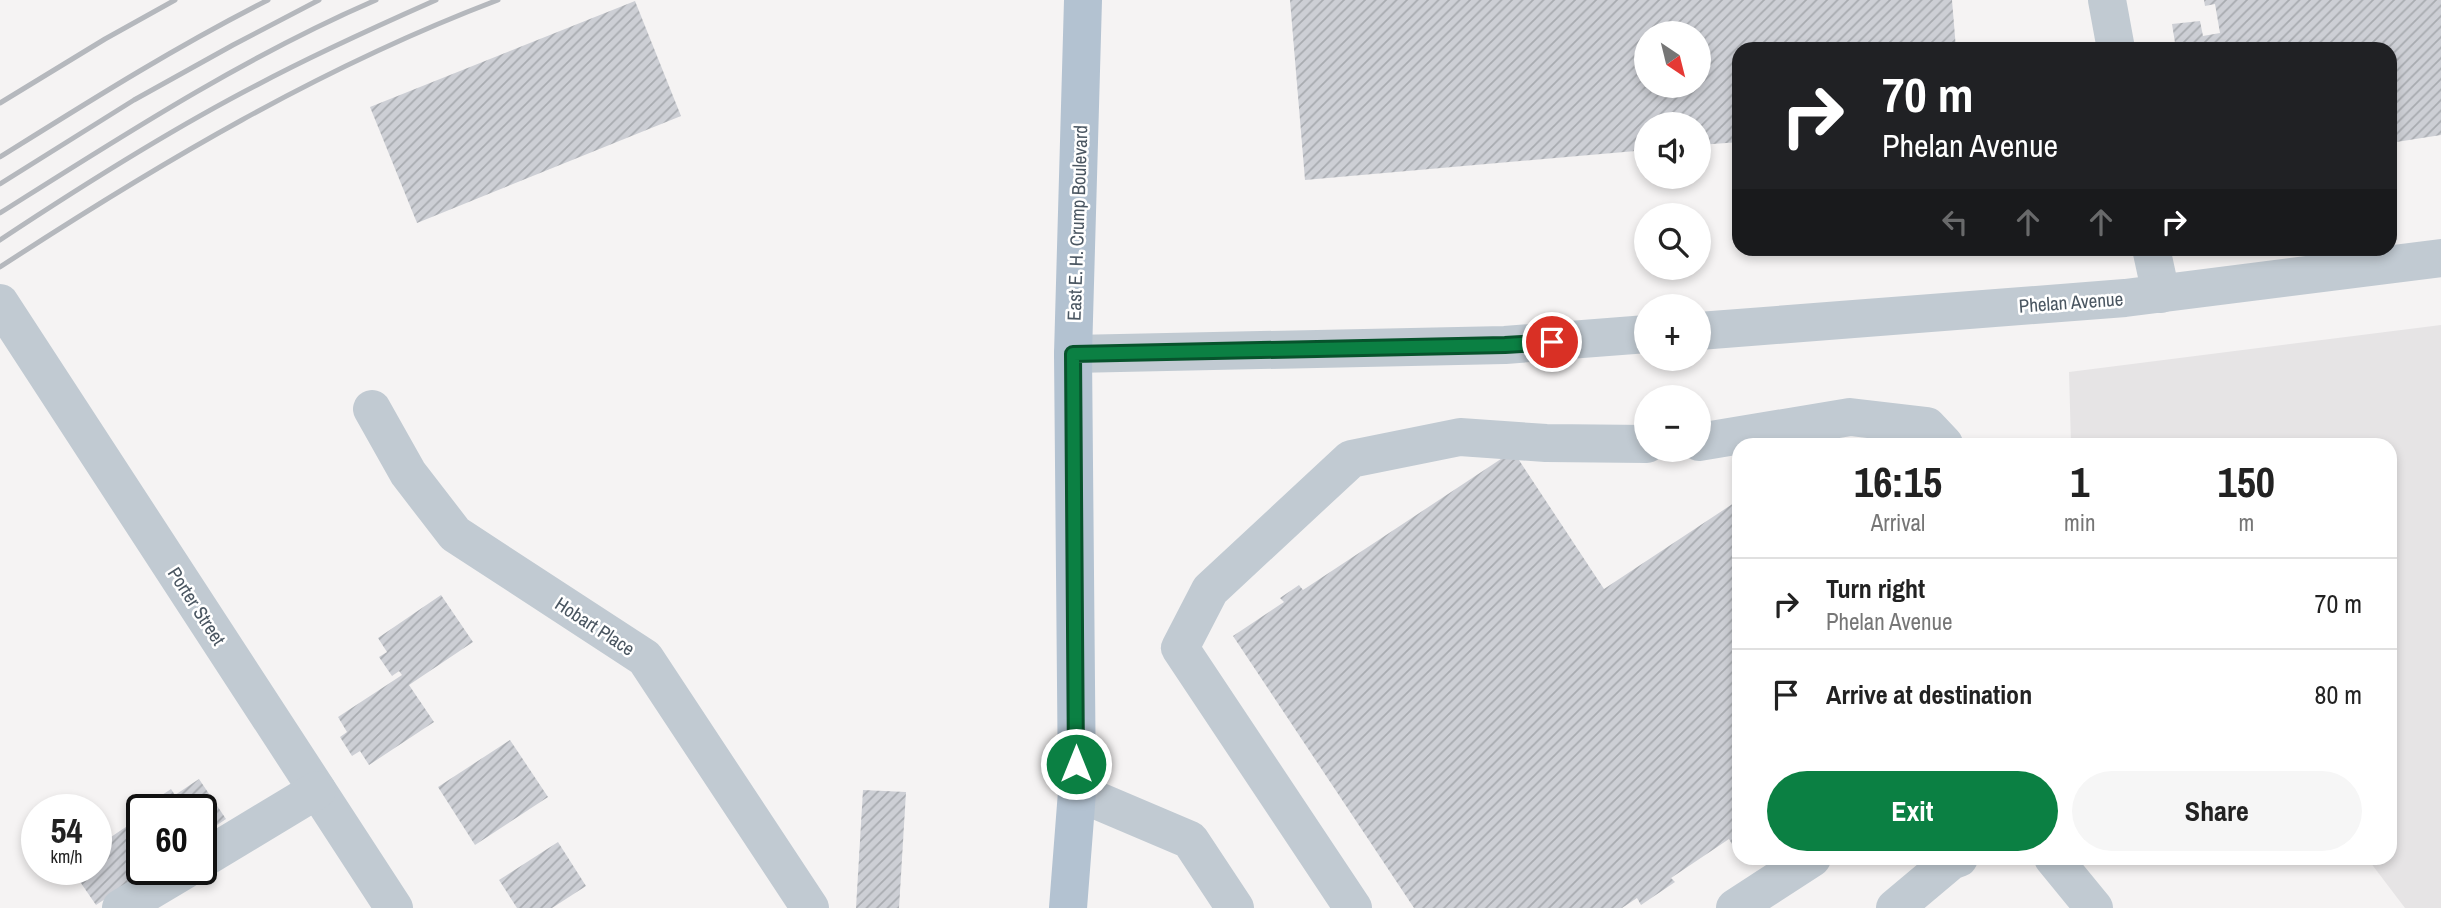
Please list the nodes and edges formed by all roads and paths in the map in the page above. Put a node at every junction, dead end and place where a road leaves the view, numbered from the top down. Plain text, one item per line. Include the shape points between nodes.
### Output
1 (1083, 0) edge
2 (2107, 0) edge
3 (2115, 42) edge
4 (2153, 256) edge
5 (2441, 258) edge
6 (2161, 294) junction
7 (0, 303) edge
8 (1711, 330) edge
9 (1634, 335) edge
10 (1073, 354) junction
11 (372, 409) dead end
12 (1938, 438) edge
13 (1711, 440) edge
14 (1634, 444) edge
15 (317, 790) junction
16 (1077, 792) junction
17 (217, 850) edge
18 (1801, 865) edge
19 (1946, 865) edge
20 (2059, 865) edge
21 (160, 885) edge
22 (121, 908) edge
23 (394, 908) edge
24 (810, 908) edge
25 (1068, 908) edge
26 (1235, 908) edge
27 (1353, 908) edge
28 (1735, 908) edge
29 (1895, 908) edge
30 (2094, 908) edge

1 - 10 main road, East E. H. Crump Boulevard
2 - 3 street
4 - 6 street
5 - 6 street, Phelan Avenue
6 - 8 street, Phelan Avenue
7 - 15 street, Porter Street
9 - 10 street via 1505,345
10 - 16 main road, East E. H. Crump Boulevard
11 - 24 street, Hobart Place via 408,473 455,534 645,658
12 - 13 street via 1927,426 1850,417
14 - 27 street via 1460,437 1351,459 1210,590 1180,648
15 - 17 street
15 - 23 street, Porter Street
16 - 25 main road, East E. H. Crump Boulevard
16 - 26 street via 1190,841
18 - 28 street
19 - 29 street
20 - 30 street
21 - 22 street

